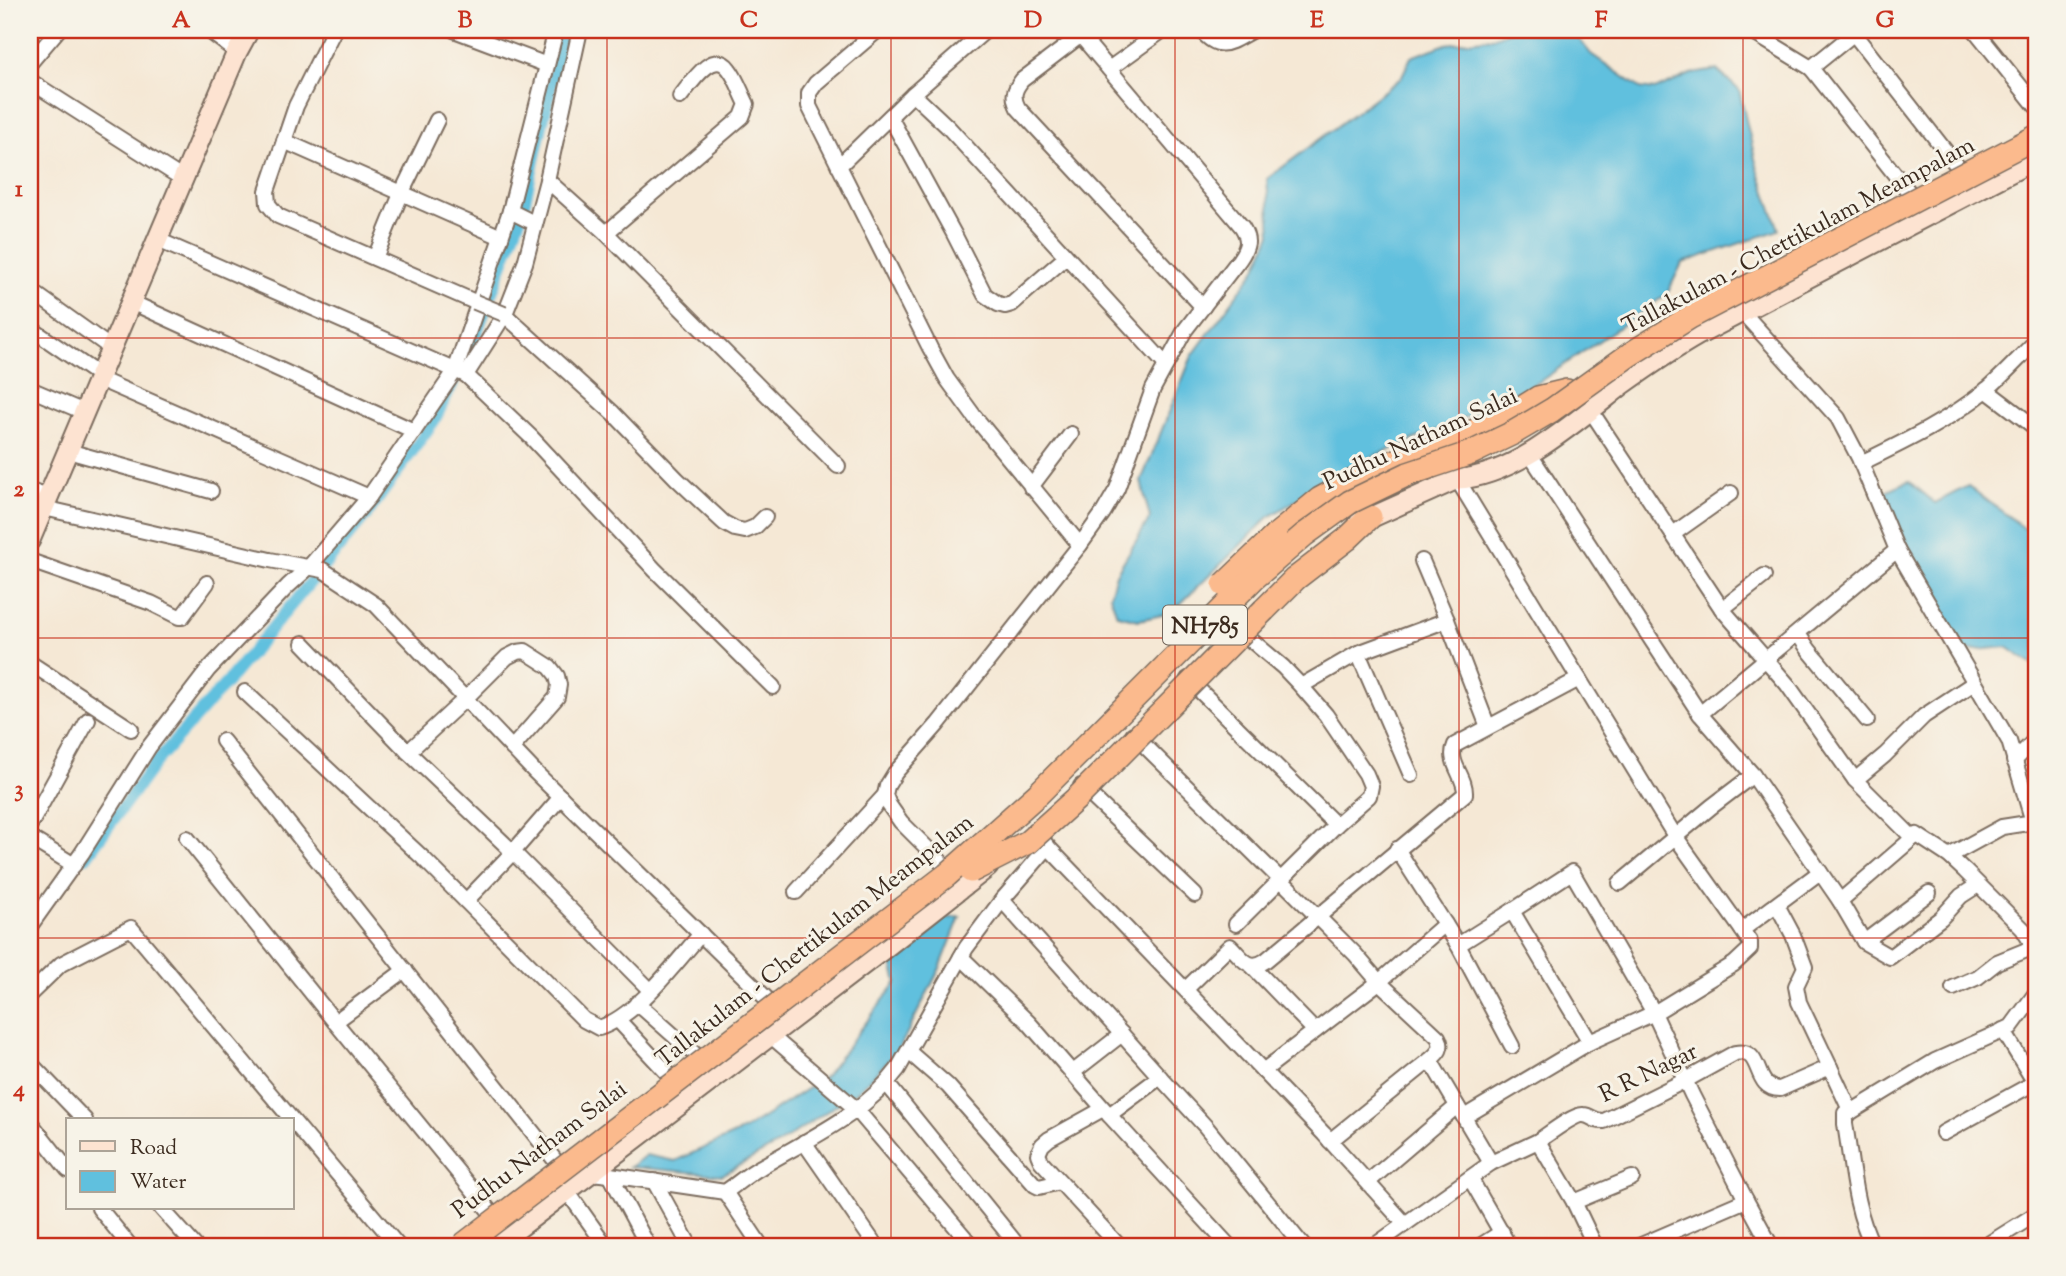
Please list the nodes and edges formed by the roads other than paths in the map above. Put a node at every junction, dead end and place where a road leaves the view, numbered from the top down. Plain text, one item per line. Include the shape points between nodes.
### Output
1 (58, 30) edge
2 (208, 30) edge
3 (249, 30) edge
4 (334, 30) edge
5 (453, 30) edge
6 (556, 30) edge
7 (580, 30) edge
8 (878, 30) edge
9 (986, 30) edge
10 (1163, 30) edge
11 (1201, 30) edge
12 (1253, 30) edge
13 (1749, 30) edge
14 (1975, 30) edge
15 (1855, 31) edge
16 (1079, 32) edge
17 (237, 52) junction
18 (30, 63) edge
19 (547, 65) junction
20 (1811, 68) junction
21 (1109, 69) junction
22 (30, 81) edge
23 (913, 94) junction
24 (680, 97) dead end
25 (2036, 106) edge
26 (890, 117) junction
27 (437, 120) dead end
28 (2036, 135) edge
29 (284, 141) junction
30 (2036, 156) edge
31 (839, 166) junction
32 (1961, 171) junction
33 (183, 179) junction
34 (547, 180) junction
35 (401, 194) junction
36 (1912, 196) junction
37 (606, 233) junction
38 (500, 237) junction
39 (158, 240) junction
40 (1066, 257) junction
41 (375, 258) junction
42 (30, 290) edge
43 (1726, 294) junction
44 (131, 302) junction
45 (1203, 307) junction
46 (1742, 312) junction
47 (505, 314) junction
48 (30, 328) edge
49 (2036, 341) edge
50 (111, 348) junction
51 (1166, 365) junction
52 (460, 373) junction
53 (99, 377) junction
54 (30, 389) edge
55 (1986, 390) junction
56 (1567, 391) junction
57 (1591, 411) junction
58 (84, 412) junction
59 (2036, 428) edge
60 (414, 431) junction
61 (1070, 434) dead end
62 (68, 451) junction
63 (1529, 453) junction
64 (1861, 463) junction
65 (838, 466) dead end
66 (1461, 479) junction
67 (1031, 487) junction
68 (211, 491) dead end
69 (1731, 493) dead end
70 (369, 497) junction
71 (41, 499) edge
72 (765, 517) dead end
73 (1370, 517) junction
74 (1673, 534) junction
75 (30, 540) edge
76 (1080, 545) junction
77 (1897, 550) junction
78 (30, 561) edge
79 (1422, 561) dead end
80 (314, 568) junction
81 (1763, 576) dead end
82 (207, 583) dead end
83 (1722, 610) junction
84 (1447, 620) junction
85 (1238, 629) junction
86 (1798, 634) junction
87 (303, 643) dead end
88 (1358, 653) junction
89 (1765, 659) junction
90 (30, 663) edge
91 (1188, 679) junction
92 (1579, 679) junction
93 (1974, 683) junction
94 (1301, 685) junction
95 (773, 688) dead end
96 (1141, 690) junction
97 (245, 692) dead end
98 (465, 699) junction
99 (1700, 714) junction
100 (88, 720) dead end
101 (1867, 720) dead end
102 (1488, 727) junction
103 (131, 729) dead end
104 (1133, 734) junction
105 (2036, 739) edge
106 (223, 741) dead end
107 (512, 748) junction
108 (408, 752) junction
109 (2014, 761) junction
110 (1411, 775) dead end
111 (1753, 775) junction
112 (1854, 780) junction
113 (1081, 786) junction
114 (885, 795) junction
115 (561, 797) junction
116 (30, 825) edge
117 (1336, 825) junction
118 (2035, 827) edge
119 (1032, 829) junction
120 (1675, 836) junction
121 (30, 838) edge
122 (187, 838) dead end
123 (1913, 838) junction
124 (1048, 847) junction
125 (1397, 849) junction
126 (513, 852) junction
127 (1949, 856) junction
128 (74, 865) junction
129 (946, 867) junction
130 (971, 871) junction
131 (1820, 872) junction
132 (1281, 880) junction
133 (1620, 883) dead end
134 (1978, 885) junction
135 (796, 892) dead end
136 (1929, 893) dead end
137 (1195, 895) dead end
138 (1002, 900) junction
139 (466, 901) junction
140 (1840, 901) junction
141 (1777, 905) junction
142 (1512, 911) junction
143 (1317, 916) junction
144 (1236, 924) dead end
145 (1445, 924) junction
146 (30, 926) edge
147 (1742, 930) junction
148 (701, 934) junction
149 (1864, 942) junction
150 (1458, 945) junction
151 (2036, 945) edge
152 (961, 957) junction
153 (1252, 966) junction
154 (405, 970) junction
155 (1379, 982) junction
156 (1953, 988) dead end
157 (1185, 989) junction
158 (650, 990) junction
159 (2036, 993) edge
160 (30, 994) edge
161 (770, 1002) junction
162 (637, 1003) junction
163 (1654, 1013) junction
164 (618, 1020) junction
165 (335, 1022) junction
166 (1315, 1031) junction
167 (2003, 1031) junction
168 (1122, 1034) junction
169 (771, 1036) junction
170 (1590, 1042) junction
171 (1512, 1046) dead end
172 (909, 1052) junction
173 (698, 1057) junction
174 (1430, 1060) junction
175 (30, 1063) edge
176 (1830, 1067) junction
177 (1263, 1071) junction
178 (1072, 1073) junction
179 (1160, 1077) junction
180 (671, 1078) junction
181 (1686, 1080) junction
182 (2035, 1082) edge
183 (887, 1084) junction
184 (856, 1109) junction
185 (1106, 1112) junction
186 (1461, 1112) junction
187 (1851, 1112) junction
188 (83, 1118) edge
189 (291, 1118) edge
190 (30, 1122) edge
191 (294, 1122) edge
192 (1942, 1133) dead end
193 (1330, 1141) junction
194 (1538, 1141) junction
195 (804, 1142) junction
196 (1491, 1163) junction
197 (558, 1164) junction
198 (66, 1167) edge
199 (600, 1174) junction
200 (1471, 1178) junction
201 (1632, 1178) dead end
202 (654, 1181) junction
203 (1060, 1182) junction
204 (1367, 1182) junction
205 (566, 1191) junction
206 (725, 1192) junction
207 (1746, 1200) junction
208 (1574, 1202) junction
209 (101, 1210) edge
210 (163, 1210) edge
211 (492, 1214) junction
212 (2036, 1214) edge
213 (1405, 1224) junction
214 (1502, 1232) junction
215 (506, 1243) edge
216 (191, 1245) edge
217 (130, 1246) edge
218 (398, 1246) edge
219 (452, 1246) edge
220 (462, 1246) edge
221 (484, 1246) edge
222 (606, 1246) edge
223 (648, 1246) edge
224 (690, 1246) edge
225 (761, 1246) edge
226 (876, 1246) edge
227 (972, 1246) edge
228 (1018, 1246) edge
229 (1119, 1246) edge
230 (1229, 1246) edge
231 (1303, 1246) edge
232 (1374, 1246) edge
233 (1480, 1246) edge
234 (1509, 1246) edge
235 (1595, 1246) edge
236 (1639, 1246) edge
237 (1771, 1246) edge
238 (1873, 1246) edge
239 (1985, 1246) edge

1 - 18 street
2 - 17 street
3 - 17 main road
4 - 29 street
5 - 19 street
6 - 19 street
7 - 34 street
8 - 31 street via 809,93 808,106
9 - 23 street
10 - 21 street
11 - 12 street via 1217,44
13 - 20 street
14 - 25 street
15 - 20 street
15 - 32 street
16 - 21 street
16 - 45 street via 1022,80 1014,100
17 - 33 main road
19 - 38 street via 518,215
20 - 36 street
21 - 45 street via 1246,234 1246,249
22 - 33 street
23 - 26 street
23 - 40 street
24 - 37 street via 713,62 729,69 747,104 742,117
26 - 31 street
26 - 40 street via 985,295 998,304 1012,304
27 - 35 street
28 - 32 main road, Pudhu Natham Salai
28 - 96 highway, Tallakulam - Chettikulam Meampalam / NH785, bridge via 1689,317 1513,433 1350,502 1253,579
29 - 35 street
29 - 41 street via 267,191 268,204 278,216
30 - 46 main road, Pudhu Natham Salai
30 - 130 highway, Tallakulam - Chettikulam Meampalam / NH785, bridge via 1662,347 1533,434 1363,508 1298,558 1085,768
31 - 67 street via 947,379
32 - 36 main road, Pudhu Natham Salai
33 - 39 main road
34 - 37 street
34 - 47 street via 525,262
35 - 38 street
35 - 41 street
36 - 43 main road, Pudhu Natham Salai
37 - 65 street
38 - 52 street
39 - 44 main road
39 - 52 street
40 - 51 street
41 - 47 street, bridge
42 - 50 street
43 - 46 street
43 - 56 main road, Pudhu Natham Salai via 1614,357
44 - 50 main road
44 - 60 street
45 - 51 street
46 - 57 main road, Pudhu Natham Salai via 1667,354
46 - 64 street via 1838,418
47 - 52 street
47 - 72 street via 724,523 745,531
48 - 53 street
49 - 55 street
50 - 53 main road
51 - 76 street via 1153,388 1117,489
52 - 60 street
52 - 95 street via 531,437
53 - 58 main road
53 - 70 street
54 - 58 street
55 - 59 street
55 - 64 street via 1942,421
56 - 96 highway, bridge via 1538,398 1506,418 1418,451 1320,499 1275,536 1158,652
56 - 129 main road, Pudhu Natham Salai via 1513,425 1355,491 1317,514 1249,570 1102,721
57 - 63 main road, Pudhu Natham Salai
57 - 74 street
58 - 62 main road
60 - 70 street
61 - 67 street
62 - 68 street
62 - 71 main road
63 - 66 main road, Pudhu Natham Salai via 1492,471
63 - 99 street
64 - 77 street
66 - 73 main road, Pudhu Natham Salai
66 - 92 street
67 - 76 street
69 - 74 street
70 - 80 street
71 - 75 main road
71 - 80 street via 133,527
73 - 85 main road, Pudhu Natham Salai via 1290,577
73 - 130 highway, bridge via 1295,579 1028,842
74 - 83 street
76 - 114 street via 895,773
77 - 86 street
77 - 93 street
78 - 82 street via 151,603 179,618
79 - 84 street
80 - 98 street via 376,605
80 - 128 street via 288,586 208,670 149,747
81 - 83 street
83 - 89 street
84 - 88 street
84 - 102 street
85 - 91 main road, Pudhu Natham Salai
85 - 94 street
86 - 89 street
86 - 101 street
87 - 108 street
88 - 94 street
88 - 110 street
89 - 99 street
89 - 112 street
90 - 103 street
91 - 104 main road, Pudhu Natham Salai
91 - 117 street
92 - 102 street
92 - 120 street
93 - 109 street via 2009,741
93 - 112 street via 1924,716
94 - 117 street via 1371,786 1369,796
96 - 220 highway, Tallakulam - Chettikulam Meampalam / NH785, bridge via 1038,794 947,875
97 - 139 street
98 - 107 street
98 - 107 street via 517,652 525,651 550,667 557,676 557,697
98 - 108 street
99 - 111 street
100 - 116 street
102 - 125 street via 1462,740 1451,753 1465,794
104 - 113 main road, Pudhu Natham Salai
104 - 132 street
105 - 109 street
106 - 154 street
107 - 115 street
108 - 126 street
109 - 118 street
111 - 120 street
111 - 131 street
112 - 123 street
113 - 119 main road, Pudhu Natham Salai
113 - 137 street
114 - 129 street via 901,822
114 - 135 street
115 - 126 street
115 - 148 street
117 - 132 street
118 - 127 street via 2002,827
119 - 124 street
119 - 169 main road, Pudhu Natham Salai
120 - 133 street
120 - 147 street
121 - 128 street
122 - 165 street
123 - 127 street via 1917,835
123 - 140 street
124 - 138 street
124 - 157 street
125 - 143 street
125 - 145 street
126 - 139 street
126 - 158 street
127 - 134 street
128 - 146 street
129 - 161 main road, Pudhu Natham Salai
130 - 221 highway, Tallakulam - Chettikulam Meampalam / NH785
131 - 140 street
131 - 141 street
132 - 143 street
132 - 144 street
134 - 149 street via 1890,957
134 - 151 street
136 - 149 street
138 - 152 street
138 - 168 street
139 - 164 street via 584,1020 599,1028
140 - 149 street
141 - 147 street
141 - 176 street via 1805,967 1796,986 1800,1002
142 - 150 street
142 - 163 street via 1572,872
142 - 170 street
143 - 153 street via 1265,961
143 - 155 street
145 - 150 street
145 - 155 street
147 - 163 street via 1750,942 1744,956
148 - 158 street
148 - 161 street
150 - 171 street
151 - 156 street
152 - 172 street
152 - 178 street via 1029,1023
153 - 157 street via 1230,946
153 - 166 street
154 - 165 street
154 - 197 street
155 - 166 street
155 - 174 street via 1438,1037 1441,1048
157 - 177 street
158 - 162 street
159 - 167 street
160 - 189 street via 61,964 131,928
161 - 173 main road, Pudhu Natham Salai
162 - 164 street
162 - 173 street
163 - 170 street
163 - 181 street
164 - 180 street
165 - 211 street
166 - 177 street
167 - 182 street
167 - 187 street via 1935,1061
168 - 178 street
168 - 179 street
169 - 184 street
169 - 199 main road, Pudhu Natham Salai
170 - 186 street
172 - 183 street
172 - 203 street via 948,1086 1035,1185
173 - 180 main road, Pudhu Natham Salai
174 - 186 street
174 - 193 street
175 - 188 street
176 - 181 street, R R Nagar via 1773,1089 1764,1083 1754,1060 1743,1052
176 - 187 street
177 - 193 street
178 - 185 street
179 - 185 street
179 - 231 street
180 - 197 main road, Pudhu Natham Salai
181 - 194 street, R R Nagar via 1604,1121 1578,1115
181 - 207 street
182 - 192 street
183 - 184 street
183 - 228 street
184 - 195 street
184 - 227 street
185 - 203 street via 1042,1144 1041,1161
185 - 230 street
186 - 196 street
186 - 204 street
187 - 238 street via 1845,1113 1858,1201
190 - 198 street
191 - 218 street
193 - 204 street
194 - 196 street, R R Nagar
194 - 208 street
195 - 206 street
195 - 226 street
196 - 200 street, R R Nagar
197 - 211 main road, Pudhu Natham Salai
199 - 202 street
199 - 205 main road, Pudhu Natham Salai
199 - 223 street
200 - 213 street, R R Nagar
200 - 214 street
201 - 208 street
202 - 206 street
202 - 224 street
203 - 229 street
204 - 213 street
205 - 215 main road, Pudhu Natham Salai
205 - 222 street
206 - 225 street
207 - 236 street
207 - 237 street
208 - 235 street
209 - 217 street
210 - 216 street
211 - 219 main road, Pudhu Natham Salai
212 - 239 street
213 - 232 street, R R Nagar
214 - 233 street
214 - 234 street

